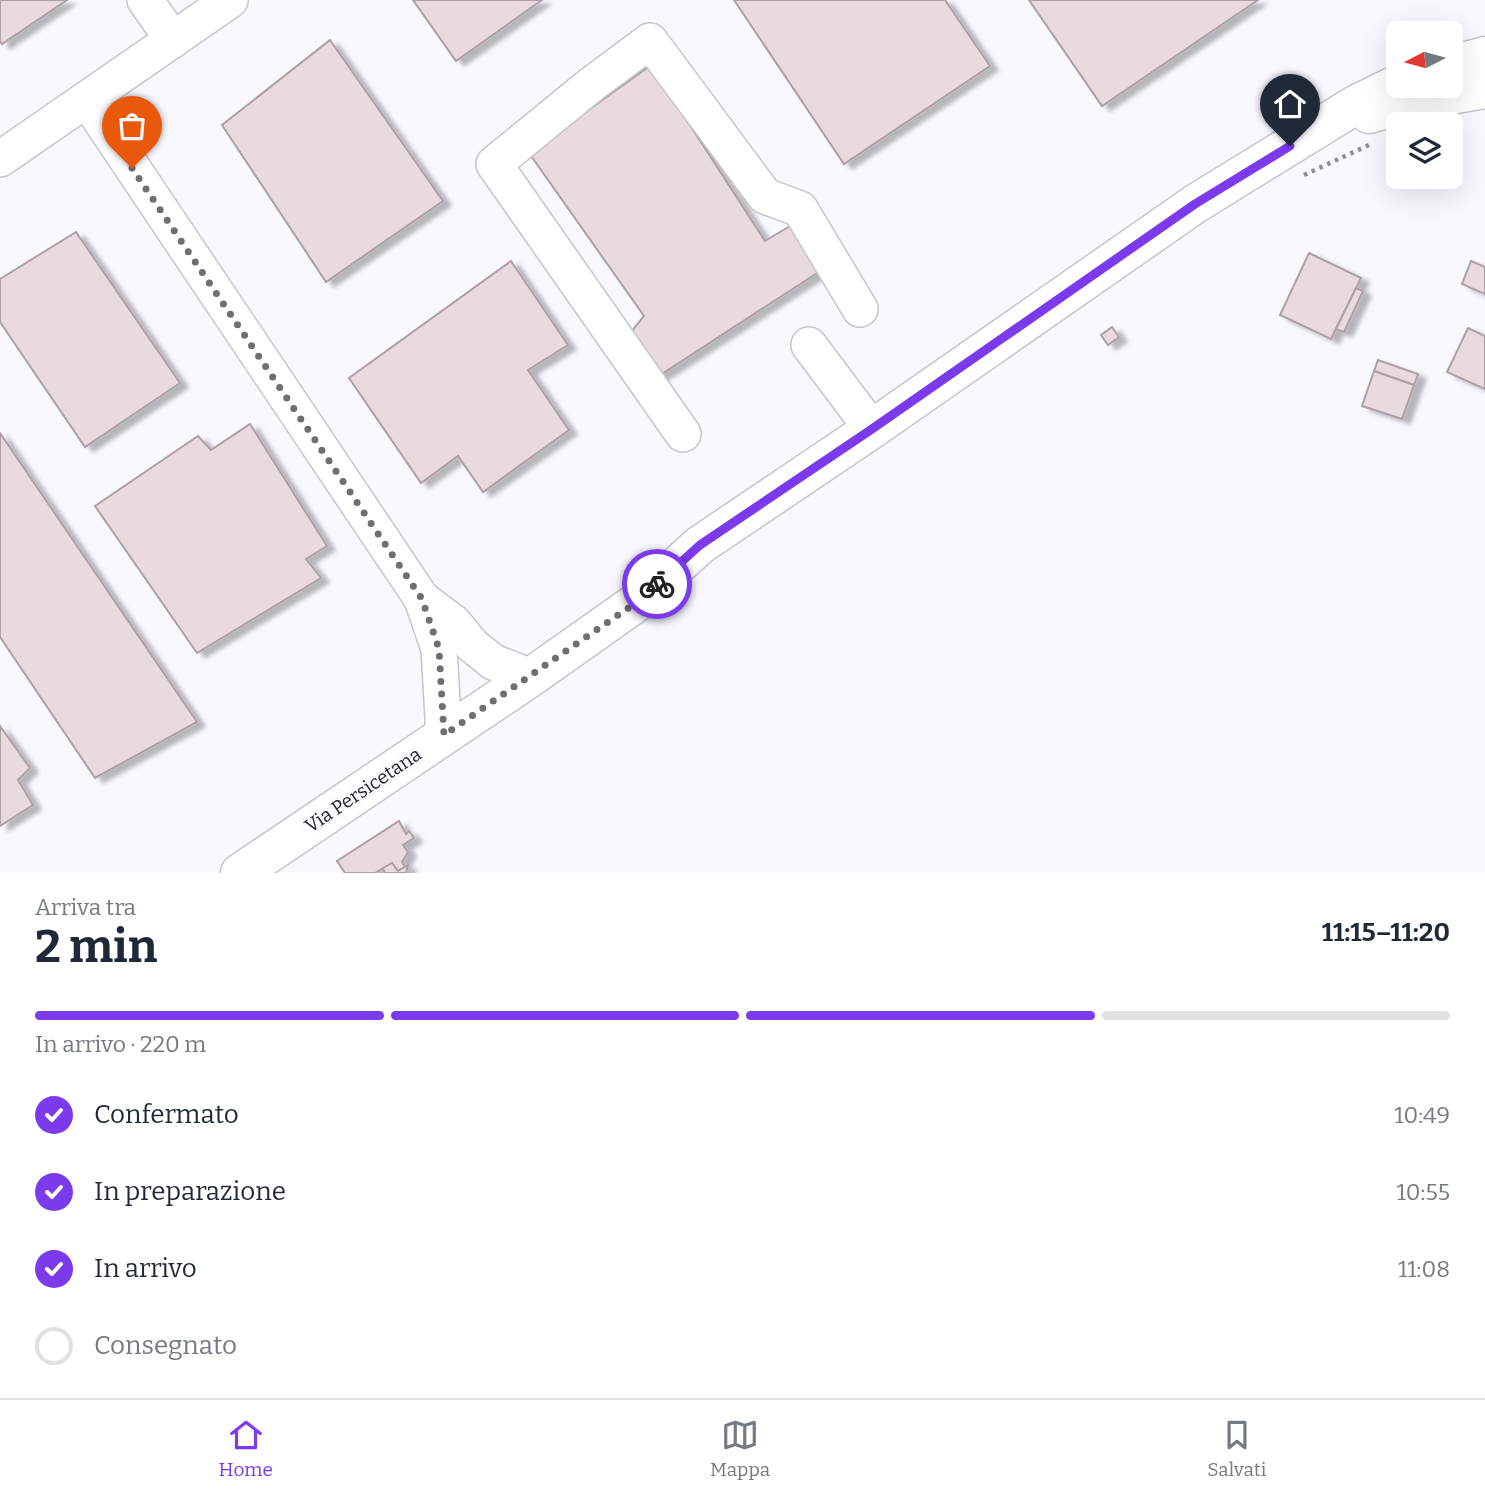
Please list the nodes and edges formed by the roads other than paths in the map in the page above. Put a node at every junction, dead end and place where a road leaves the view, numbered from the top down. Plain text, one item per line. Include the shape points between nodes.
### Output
1 (145, 0) edge
2 (230, 0) edge
3 (173, 40) junction
4 (1485, 56) edge
5 (1463, 62) edge
6 (1485, 89) edge
7 (1386, 90) edge
8 (87, 100) junction
9 (1313, 131) junction
10 (0, 159) edge
11 (860, 309) dead end
12 (809, 345) dead end
13 (872, 429) junction
14 (683, 434) dead end
15 (422, 599) junction
16 (531, 677) junction
17 (444, 735) junction
18 (240, 873) edge

1 - 3 street
2 - 3 street
3 - 8 street
4 - 5 main road
6 - 9 main road, Via Persicetana via 1410,102
7 - 9 main road, Via Persicetana
8 - 10 street
8 - 15 street
9 - 13 main road, Via Persicetana via 1195,204
11 - 14 street via 800,209 765,196 650,41 494,163
12 - 13 street
13 - 16 main road, Via Persicetana via 700,545 637,602
15 - 16 street via 493,662
15 - 17 street via 439,649
16 - 17 main road, Via Persicetana
17 - 18 main road, Via Persicetana

